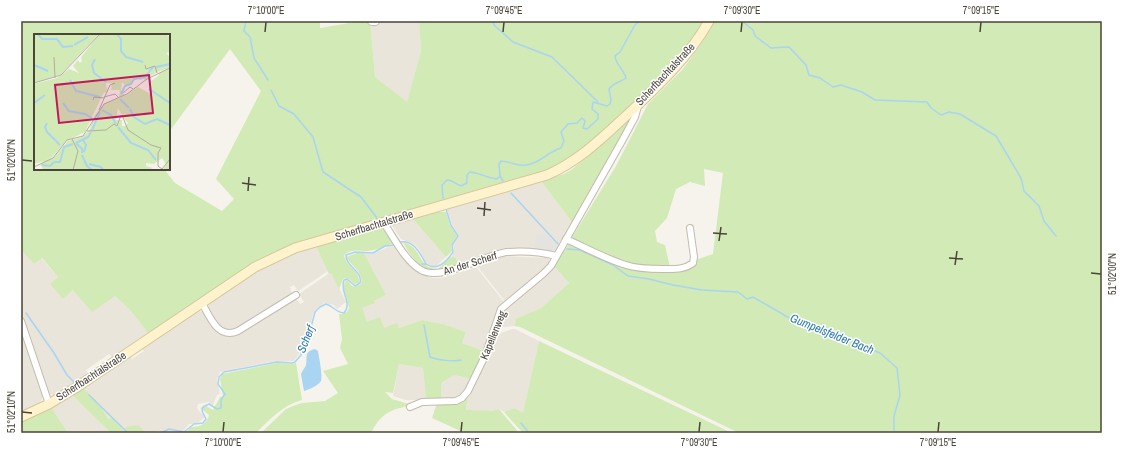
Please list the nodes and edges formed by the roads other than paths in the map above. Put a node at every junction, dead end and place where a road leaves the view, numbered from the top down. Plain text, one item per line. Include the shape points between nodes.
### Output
1 (709, 21) edge
2 (638, 104) junction
3 (383, 222) junction
4 (690, 228) dead end
5 (566, 239) junction
6 (556, 256) junction
7 (296, 295) dead end
8 (202, 303) junction
9 (21, 321) edge
10 (49, 404) junction
11 (410, 407) dead end
12 (21, 417) edge

1 - 2 main road, Scherfbachtalstraße via 683,57
2 - 3 main road, Scherfbachtalstraße via 583,155 558,170
2 - 5 street, Kapellenweg via 635,118
3 - 6 street, An der Scherf via 412,262 425,272 442,273 506,252
3 - 8 main road, Scherfbachtalstraße via 282,253 254,267
4 - 5 street via 693,263 682,269 628,266
5 - 6 street, Kapellenweg
6 - 11 street, Kapellenweg via 543,274 500,309 485,356 462,398 456,401 422,402
7 - 8 street via 231,334 218,330
8 - 10 main road, Scherfbachtalstraße
9 - 10 street
10 - 12 main road, Scherfbachtalstraße

